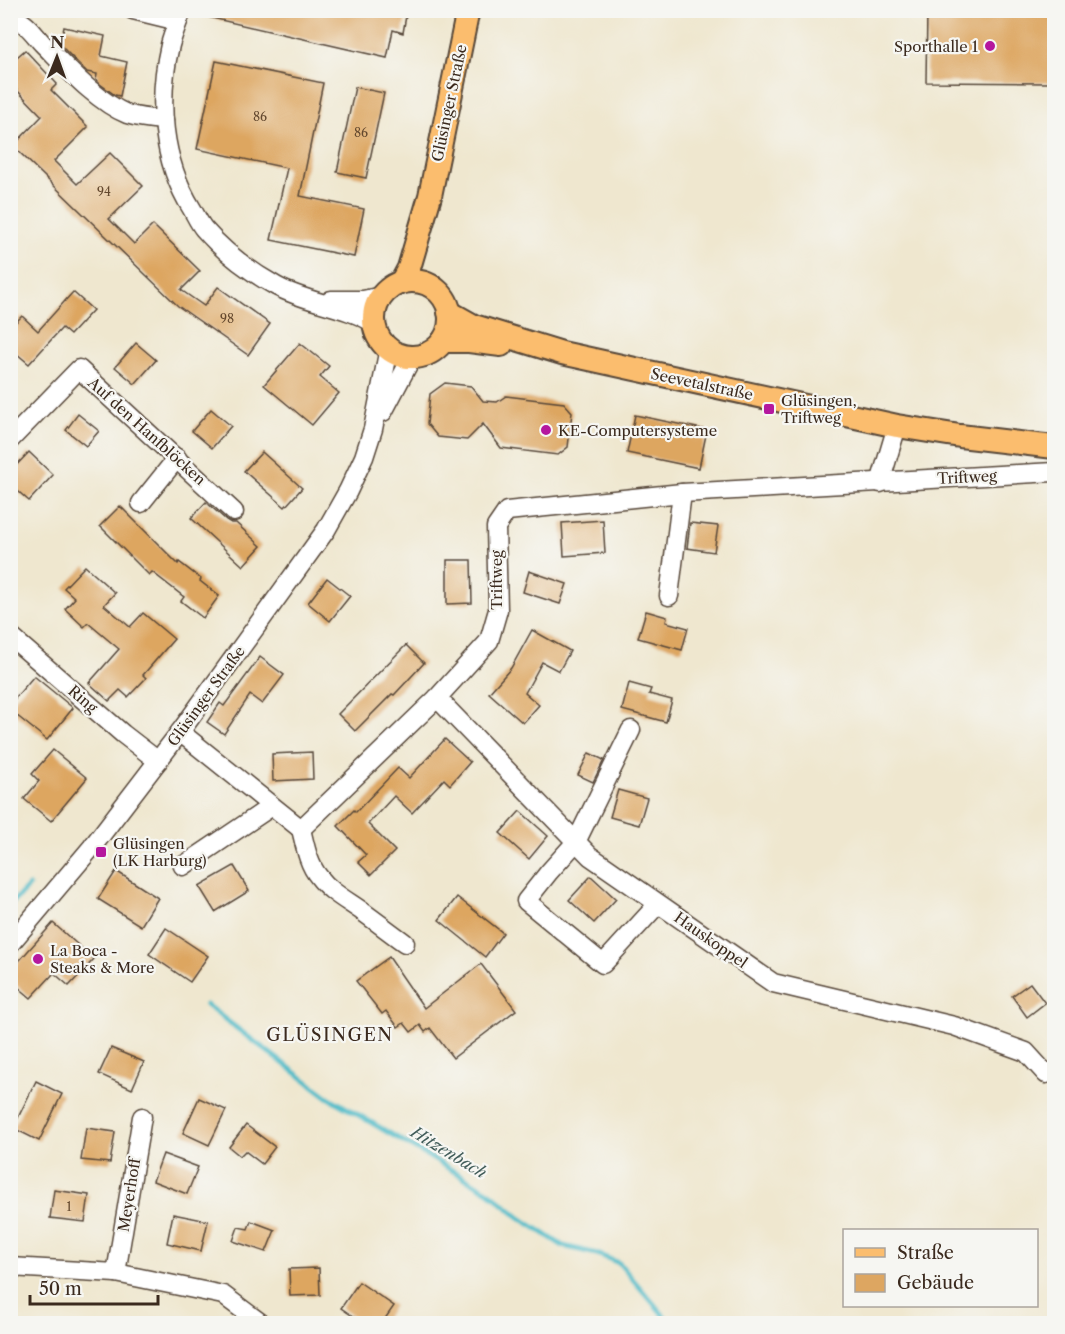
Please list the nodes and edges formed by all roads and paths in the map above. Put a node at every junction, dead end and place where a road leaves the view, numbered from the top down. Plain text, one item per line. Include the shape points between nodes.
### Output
1 (133, 10) edge
2 (468, 10) edge
3 (180, 16) edge
4 (10, 17) edge
5 (164, 120) junction
6 (429, 196) junction
7 (400, 283) junction
8 (429, 285) junction
9 (382, 296) junction
10 (315, 301) junction
11 (450, 312) junction
12 (374, 323) junction
13 (443, 341) junction
14 (389, 348) junction
15 (562, 353) junction
16 (411, 357) junction
17 (897, 426) junction
18 (373, 429) junction
19 (10, 440) edge
20 (1054, 447) edge
21 (177, 458) junction
22 (1054, 472) edge
23 (880, 483) junction
24 (682, 493) junction
25 (141, 503) dead end
26 (234, 512) dead end
27 (669, 596) dead end
28 (10, 636) edge
29 (437, 698) junction
30 (631, 730) dead end
31 (180, 732) junction
32 (158, 761) junction
33 (272, 806) junction
34 (301, 829) junction
35 (576, 842) junction
36 (183, 866) dead end
37 (658, 904) junction
38 (10, 944) edge
39 (405, 944) dead end
40 (1050, 1072) edge
41 (141, 1117) dead end
42 (10, 1267) edge
43 (116, 1273) junction
44 (262, 1323) edge

1 - 3 street
2 - 6 main road, Glüsinger Straße
3 - 5 street, Glüsinger Straße via 165,76
4 - 5 street via 26,25 102,99 127,114
5 - 10 street, Glüsinger Straße via 174,173 202,227 248,268 277,286
6 - 7 main road, Glüsinger Straße via 409,268
6 - 8 main road, Glüsinger Straße
7 - 8 main road
7 - 9 main road, Glüsinger Straße
8 - 11 main road via 446,301
9 - 10 street, Glüsinger Straße
9 - 12 main road
10 - 12 street, Glüsinger Straße
11 - 13 main road
11 - 15 main road, Seevetalstraße via 474,326
12 - 14 main road
13 - 15 main road, Seevetalstraße
13 - 16 main road via 423,355
14 - 16 main road
14 - 18 street, Glüsinger Straße
15 - 17 main road, Seevetalstraße
16 - 18 street, Glüsinger Straße
17 - 20 main road, Seevetalstraße
17 - 23 street
18 - 31 street, Glüsinger Straße via 360,466 326,530
19 - 21 street, Auf den Hanfblöcken via 79,369
21 - 25 street
21 - 26 street, Auf den Hanfblöcken
22 - 23 street, Triftweg
23 - 24 street, Triftweg
24 - 27 street
24 - 29 street, Triftweg via 507,511 496,527 498,610 489,641
28 - 32 street, Ring
29 - 34 street, Triftweg
29 - 35 street, Hauskoppel
30 - 35 street
31 - 32 street, Glüsinger Straße
31 - 33 street
32 - 38 street, Glüsinger Straße via 92,848
33 - 34 street
33 - 36 street
34 - 39 street via 319,878
35 - 37 street, Hauskoppel
35 - 37 street via 526,901 603,964
37 - 40 street, Hauskoppel via 773,983 954,1026 1026,1053
41 - 43 street, Meyerhoff
42 - 43 street
43 - 44 street via 223,1295

